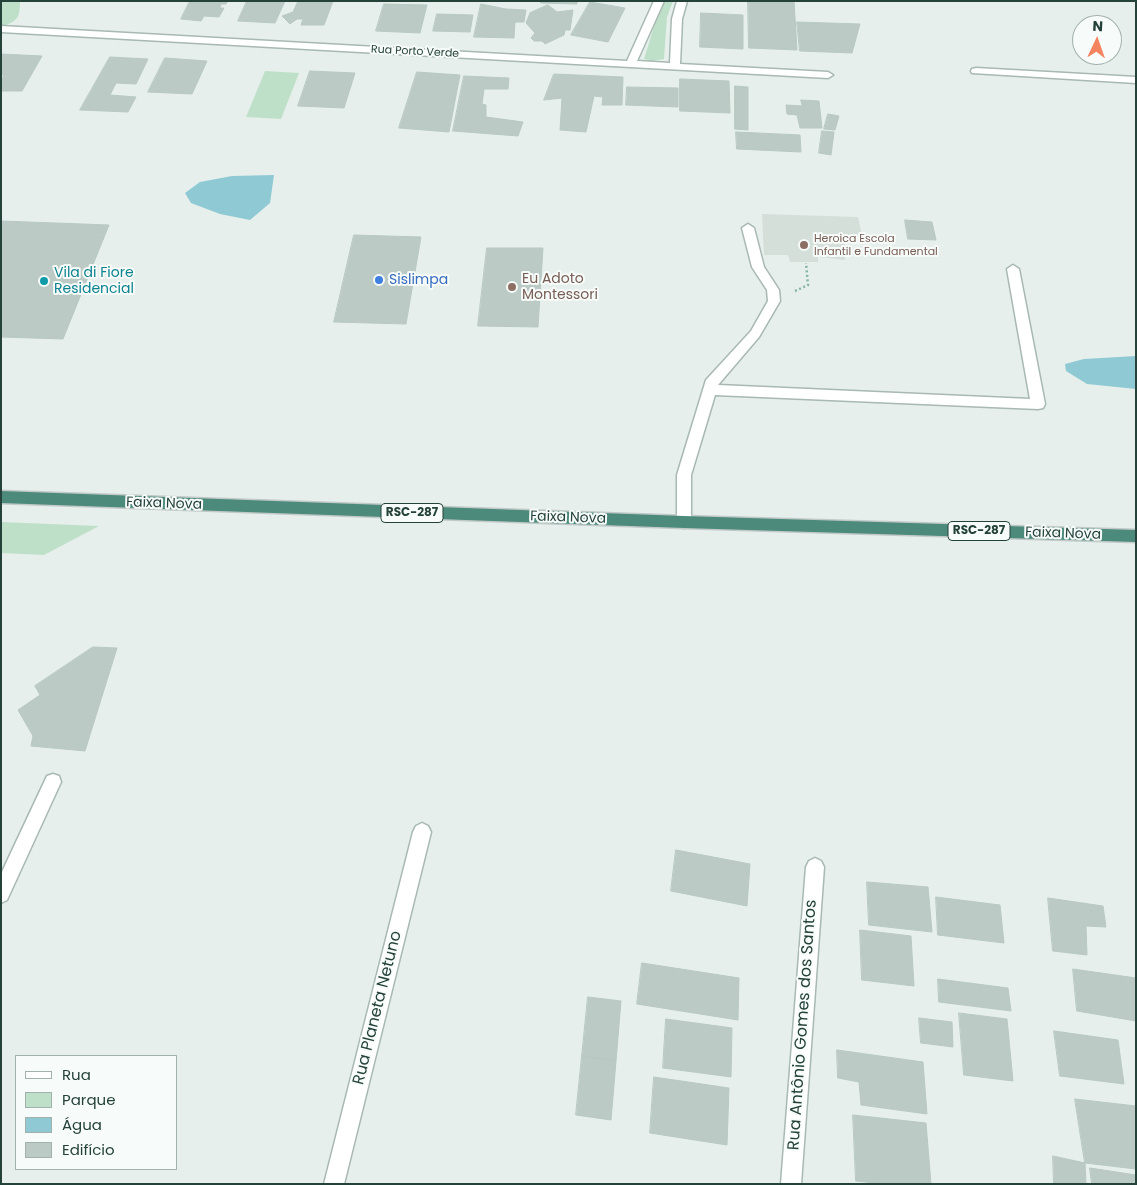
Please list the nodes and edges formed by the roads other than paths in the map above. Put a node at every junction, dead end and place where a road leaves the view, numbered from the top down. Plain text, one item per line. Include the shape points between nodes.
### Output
1 (659, 1) edge
2 (682, 1) edge
3 (1, 29) edge
4 (631, 64) junction
5 (675, 66) junction
6 (976, 71) dead end
7 (828, 75) dead end
8 (1136, 80) edge
9 (748, 228) dead end
10 (1013, 269) dead end
11 (710, 390) junction
12 (1, 497) edge
13 (684, 522) junction
14 (1136, 536) edge
15 (53, 782) dead end
16 (422, 832) dead end
17 (815, 867) dead end
18 (1, 894) edge
19 (334, 1184) edge
20 (791, 1184) edge

1 - 4 street
2 - 5 street via 677,19
3 - 4 street, Rua Porto Verde
4 - 5 street, Rua Porto Verde
5 - 7 street, Rua Porto Verde
6 - 8 street
9 - 11 street via 758,267 773,290 774,301 755,334 713,380
10 - 11 street via 1038,404
11 - 13 street via 684,475
12 - 13 highway, Faixa Nova / RSC-287
13 - 14 highway, Faixa Nova / RSC-287
15 - 18 street
16 - 19 street, Rua Planeta Netuno
17 - 20 street, Rua Antônio Gomes dos Santos

